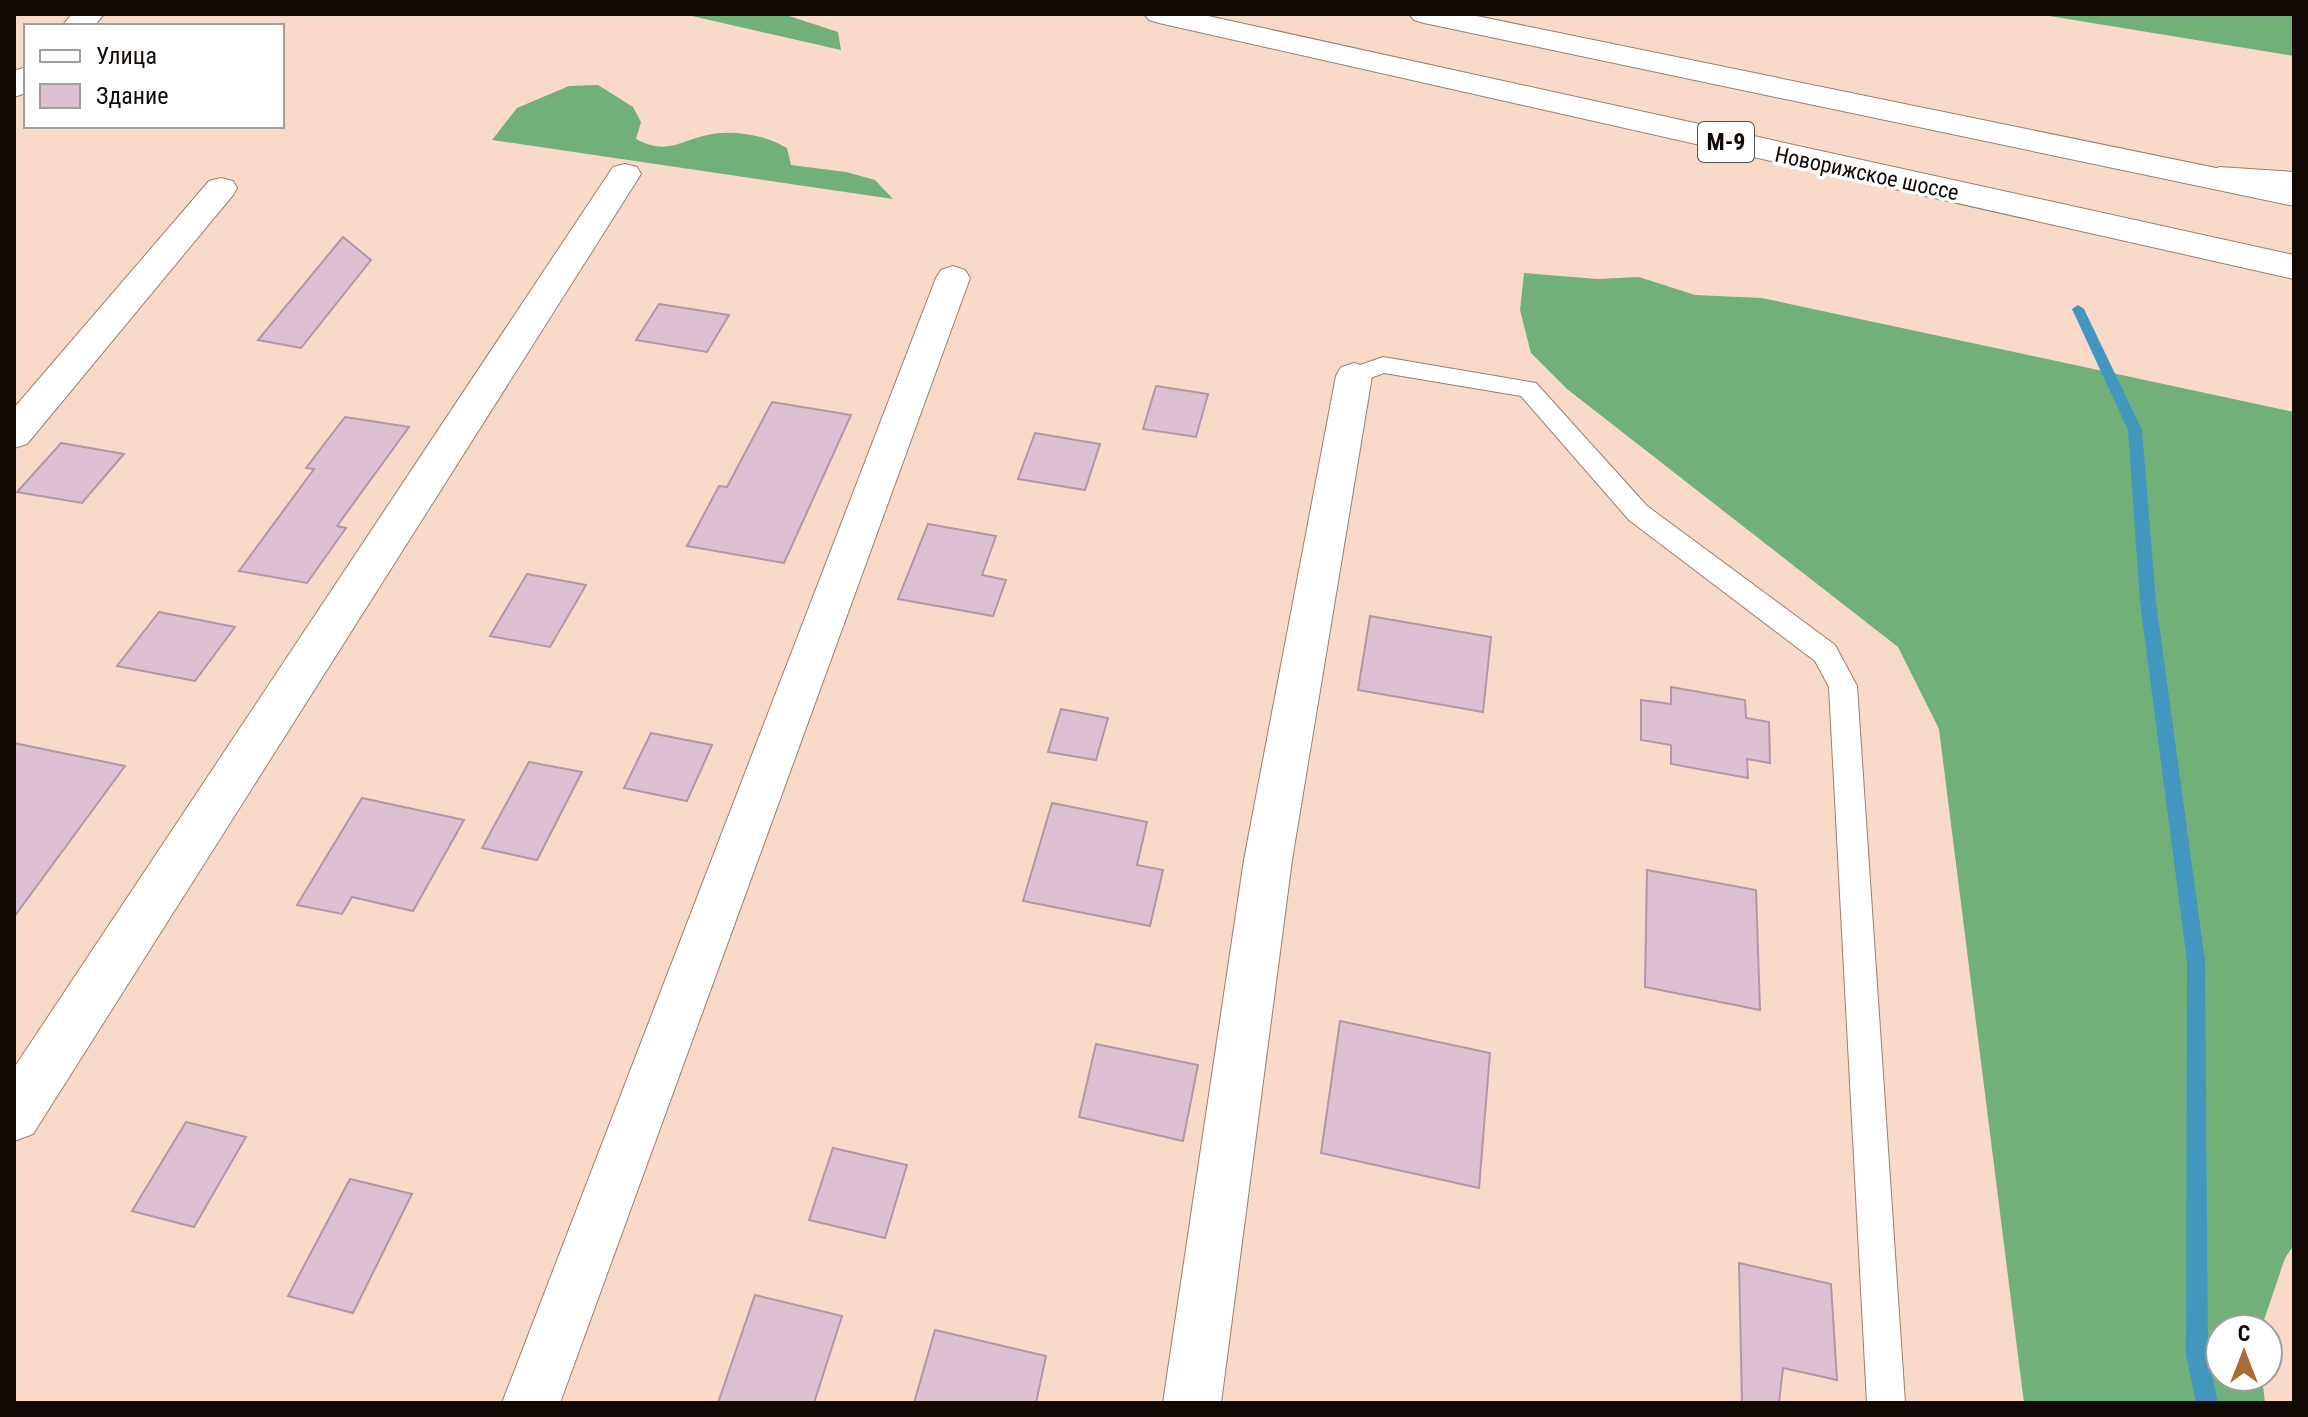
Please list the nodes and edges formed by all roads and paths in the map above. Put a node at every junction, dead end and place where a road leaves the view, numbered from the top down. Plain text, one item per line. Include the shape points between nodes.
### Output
1 (1159, 14) edge
2 (1424, 14) edge
3 (2183, 172) junction
4 (625, 174) dead end
5 (2294, 179) edge
6 (221, 188) dead end
7 (2294, 195) edge
8 (2294, 267) edge
9 (953, 278) dead end
10 (1354, 376) joint
11 (14, 434) edge
12 (14, 1115) edge
13 (531, 1403) edge
14 (1192, 1403) edge
15 (1886, 1403) edge

1 - 8 main road, Новорижское шоссе / М-9
2 - 3 main road, М-9
3 - 5 lane
3 - 7 main road, М-9
4 - 12 main road
6 - 11 main road
9 - 13 main road
10 - 14 main road via 1268,860
10 - 15 lane via 1383,365 1528,389 1638,513 1825,653 1843,686

